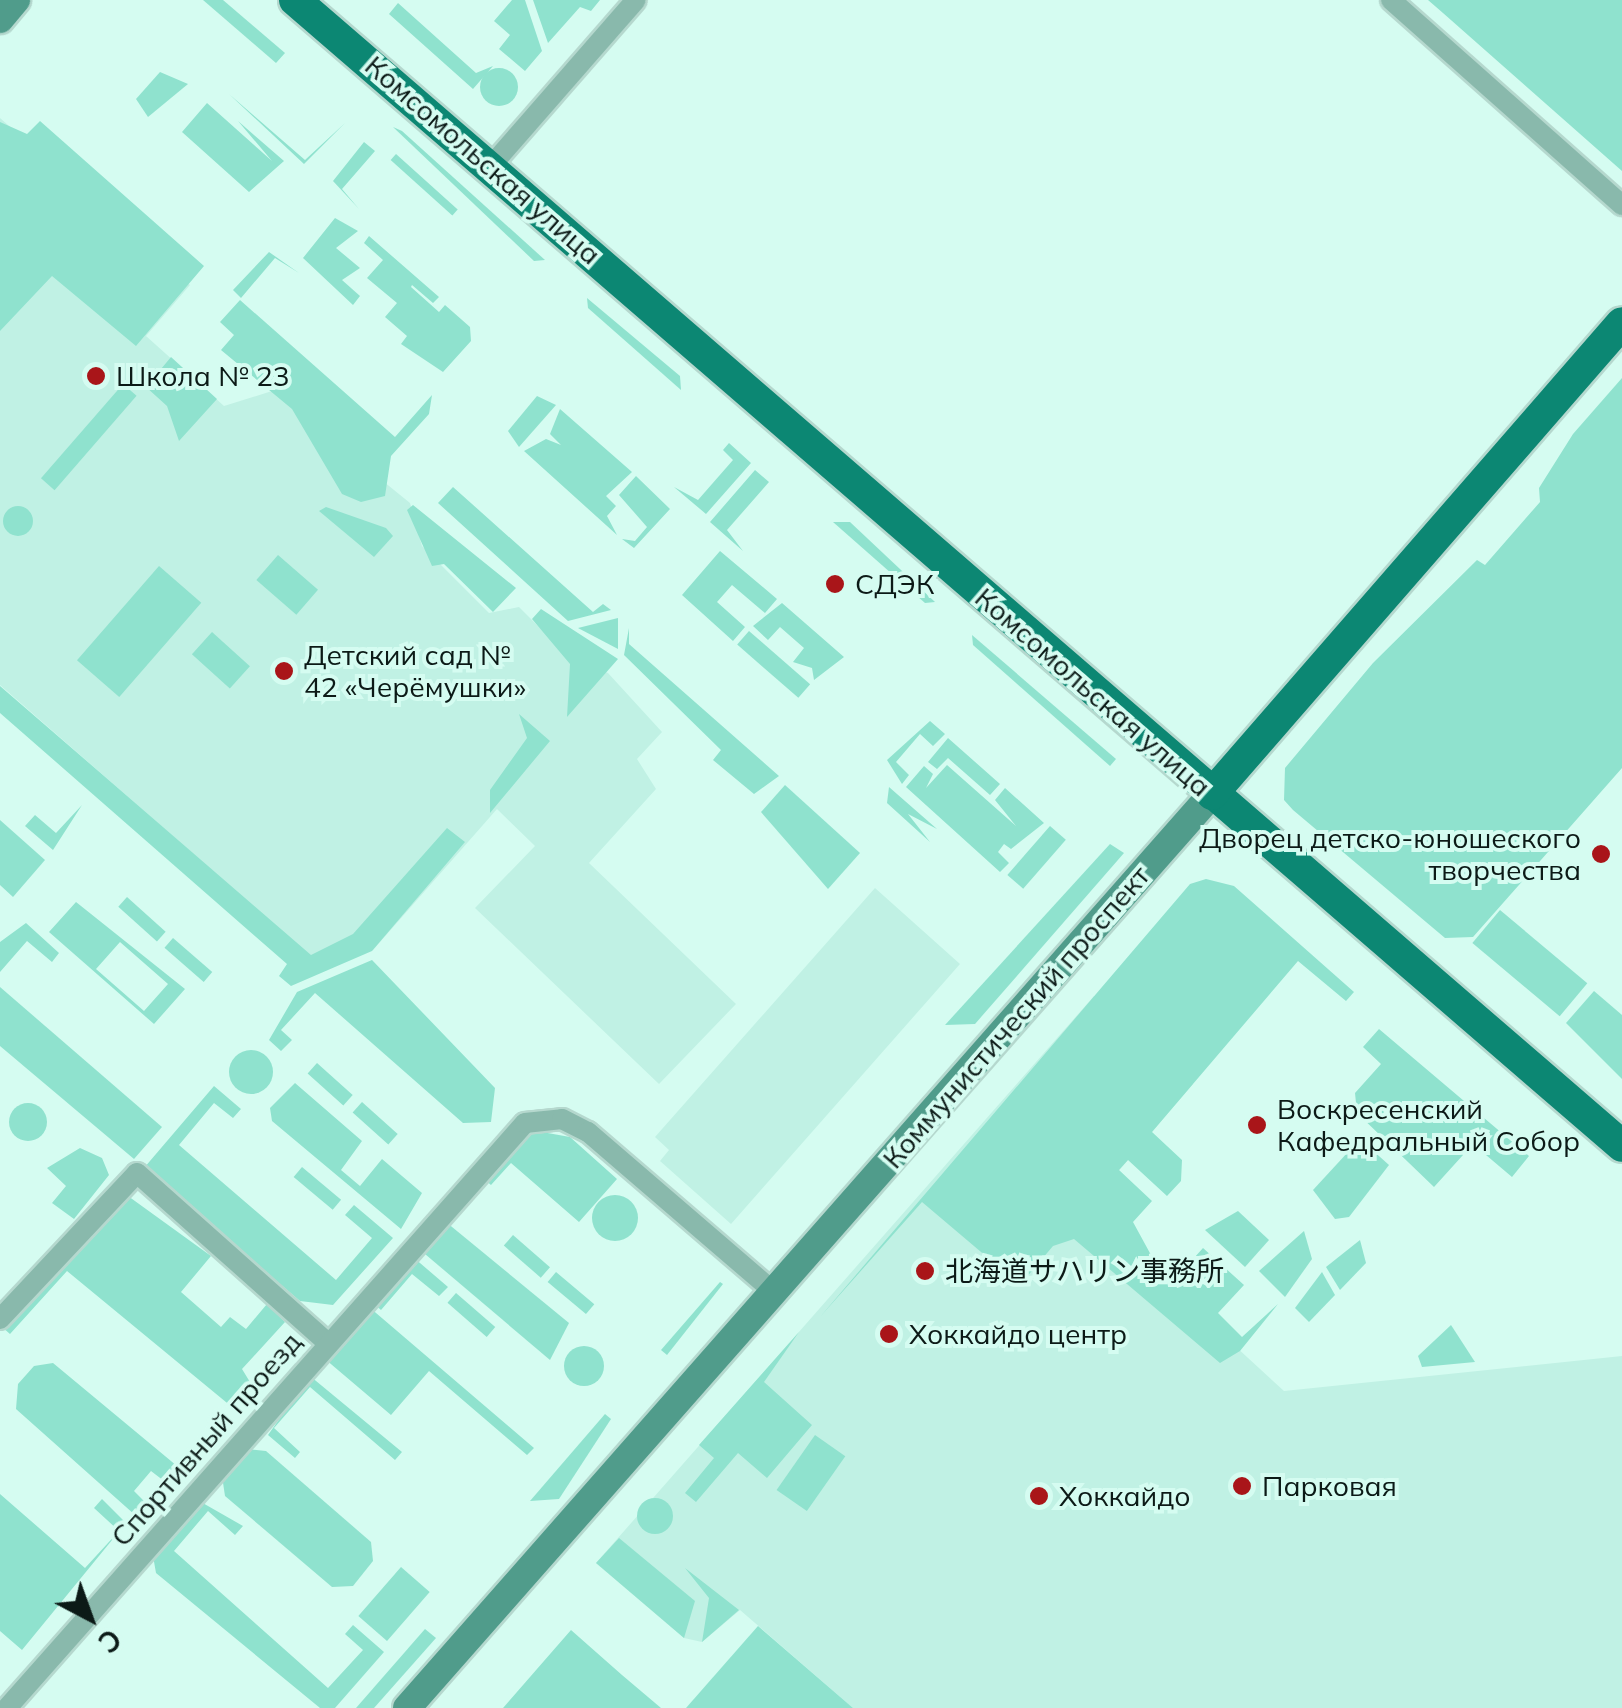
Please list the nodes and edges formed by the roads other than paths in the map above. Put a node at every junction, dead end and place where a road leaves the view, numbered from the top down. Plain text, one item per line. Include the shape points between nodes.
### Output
1 (16, 0) edge
2 (295, 0) edge
3 (636, 0) edge
4 (1392, 0) edge
5 (0, 19) edge
6 (491, 166) junction
7 (1622, 204) edge
8 (1622, 324) edge
9 (1212, 794) junction
10 (1622, 1146) edge
11 (774, 1292) junction
12 (0, 1319) edge
13 (327, 1342) junction
14 (7, 1708) edge
15 (407, 1708) edge

1 - 5 main road
2 - 6 main road, Комсомольская улица
3 - 6 street
4 - 7 street
6 - 9 main road, Комсомольская улица
8 - 9 main road, Коммунистический проспект
9 - 10 main road, Комсомольская улица
9 - 11 main road, Коммунистический проспект
11 - 13 street, Спортивный проезд via 618,1153 562,1119 542,1118 511,1133
11 - 15 main road, Коммунистический проспект
12 - 13 street, Спортивный проезд via 137,1173
13 - 14 street, Спортивный проезд

